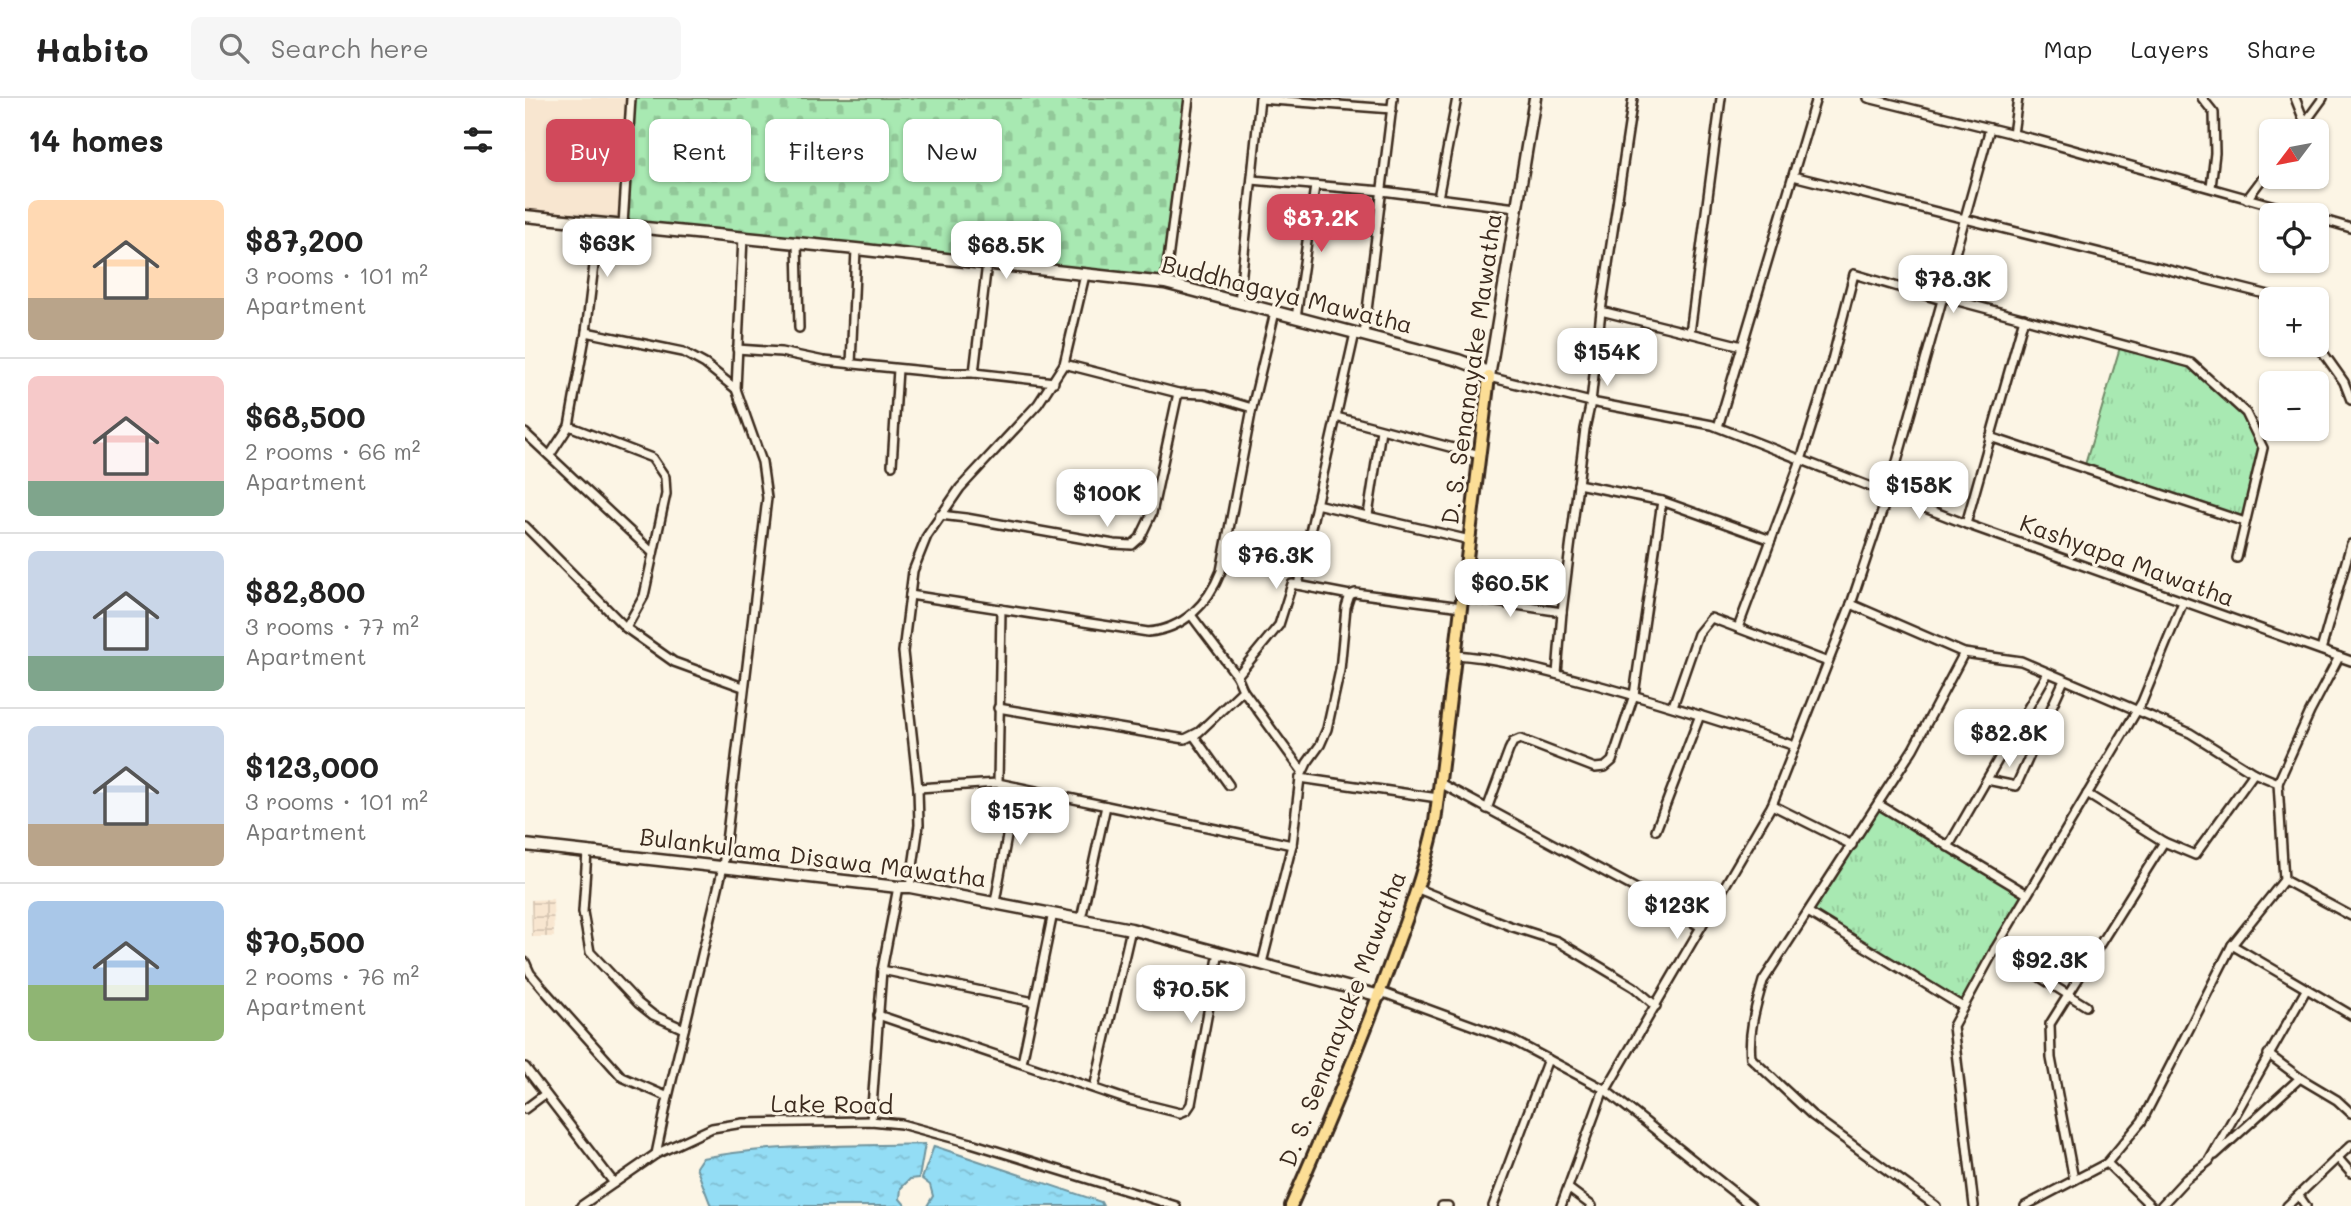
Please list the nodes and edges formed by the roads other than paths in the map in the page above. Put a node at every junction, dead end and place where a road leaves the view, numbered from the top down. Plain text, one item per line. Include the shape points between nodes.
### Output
1 (631, 98) edge
2 (1189, 98) edge
3 (1260, 98) edge
4 (1393, 98) edge
5 (1457, 98) edge
6 (1535, 98) edge
7 (1633, 98) edge
8 (1721, 98) edge
9 (1816, 98) edge
10 (1868, 98) edge
11 (2018, 98) edge
12 (2202, 98) edge
13 (2295, 98) edge
14 (2323, 98) edge
15 (1392, 109) junction
16 (2304, 119) edge
17 (2307, 119) edge
18 (1990, 128) junction
19 (2013, 134) junction
20 (1793, 176) junction
21 (1252, 180) junction
22 (2259, 182) edge
23 (1315, 187) junction
24 (2211, 187) junction
25 (1382, 191) junction
26 (1438, 198) junction
27 (2247, 198) junction
28 (2265, 203) edge
29 (1516, 208) junction
30 (525, 216) edge
31 (1965, 219) junction
32 (2329, 222) edge
33 (599, 223) junction
34 (623, 225) junction
35 (2351, 228) edge
36 (743, 237) junction
37 (797, 243) junction
38 (856, 248) junction
39 (987, 263) junction
40 (1085, 275) junction
41 (1165, 283) junction
42 (2259, 292) edge
43 (1943, 298) junction
44 (1239, 302) junction
45 (1601, 311) junction
46 (1275, 312) junction
47 (1297, 317) junction
48 (2024, 318) junction
49 (799, 328) dead end
50 (586, 332) junction
51 (1690, 332) junction
52 (1360, 334) junction
53 (1742, 345) junction
54 (737, 349) junction
55 (2326, 357) edge
56 (851, 364) junction
57 (1064, 364) junction
58 (898, 369) junction
59 (974, 373) junction
60 (1489, 377) junction
61 (1054, 382) junction
62 (736, 389) junction
63 (1178, 393) junction
64 (2351, 400) edge
65 (1591, 402) junction
66 (1252, 408) junction
67 (1336, 417) junction
68 (569, 426) junction
69 (1718, 428) junction
70 (1381, 430) junction
71 (525, 433) edge
72 (1990, 437) junction
73 (550, 455) junction
74 (1480, 455) junction
75 (1801, 460) junction
76 (892, 465) dead end
77 (1578, 484) junction
78 (1888, 494) junction
79 (1662, 501) junction
80 (1316, 504) junction
81 (940, 515) junction
82 (1368, 515) junction
83 (2245, 522) junction
84 (1966, 524) junction
85 (525, 526) edge
86 (1469, 540) junction
87 (1771, 540) junction
88 (2351, 544) edge
89 (653, 553) junction
90 (2237, 558) dead end
91 (1298, 585) junction
92 (910, 595) junction
93 (1350, 595) junction
94 (1463, 602) junction
95 (2183, 602) junction
96 (1851, 604) junction
97 (1001, 609) junction
98 (1562, 612) junction
99 (1192, 615) junction
100 (626, 628) junction
101 (1738, 628) junction
102 (2321, 650) junction
103 (1964, 653) junction
104 (1456, 655) junction
105 (2339, 657) junction
106 (2351, 661) edge
107 (1828, 662) junction
108 (2048, 673) junction
109 (1557, 674) junction
110 (1237, 676) junction
111 (2064, 680) junction
112 (743, 687) junction
113 (1243, 690) junction
114 (1634, 695) junction
115 (1673, 706) junction
116 (998, 708) junction
117 (2137, 711) junction
118 (1700, 715) junction
119 (1194, 736) junction
120 (1795, 746) junction
121 (2254, 773) junction
122 (1301, 774) junction
123 (1987, 779) junction
124 (997, 783) junction
125 (1440, 783) junction
126 (2278, 783) junction
127 (1229, 785) dead end
128 (1016, 787) junction
129 (918, 789) junction
130 (2087, 794) junction
131 (1438, 798) junction
132 (1878, 804) junction
133 (1772, 805) junction
134 (1106, 806) junction
135 (1487, 809) junction
136 (1656, 830) dead end
137 (2164, 842) junction
138 (525, 845) edge
139 (1292, 845) junction
140 (1852, 845) junction
141 (1948, 847) junction
142 (587, 852) junction
143 (723, 867) junction
144 (2284, 880) junction
145 (898, 887) junction
146 (910, 887) junction
147 (1418, 889) junction
148 (2027, 894) junction
149 (995, 902) junction
150 (1808, 912) junction
151 (1053, 913) junction
152 (2351, 916) edge
153 (1081, 919) junction
154 (1701, 927) junction
155 (1131, 929) junction
156 (2232, 945) junction
157 (1995, 949) junction
158 (1219, 952) junction
159 (525, 962) edge
160 (1262, 963) junction
161 (882, 970) junction
162 (2306, 990) junction
163 (2068, 993) junction
164 (1380, 994) junction
165 (1034, 1002) junction
166 (1656, 1006) junction
167 (2086, 1006) dead end
168 (1963, 1007) junction
169 (2351, 1015) edge
170 (878, 1016) junction
171 (684, 1029) junction
172 (2269, 1054) junction
173 (1548, 1059) junction
174 (1022, 1063) junction
175 (525, 1067) edge
176 (2300, 1077) junction
177 (1094, 1088) junction
178 (1605, 1089) junction
179 (545, 1094) junction
180 (668, 1097) junction
181 (525, 1109) edge
182 (2351, 1113) edge
183 (871, 1122) junction
184 (2351, 1145) edge
185 (656, 1154) junction
186 (2337, 1157) junction
187 (2209, 1161) junction
188 (2107, 1163) junction
189 (2351, 1173) edge
190 (2074, 1180) junction
191 (614, 1183) junction
192 (1568, 1188) junction
193 (2299, 1196) junction
194 (581, 1206) edge
195 (1176, 1206) edge
196 (1291, 1206) edge
197 (1441, 1206) edge
198 (1448, 1206) edge
199 (1493, 1206) edge
200 (1560, 1206) edge
201 (1593, 1206) edge
202 (1751, 1206) edge
203 (1936, 1206) edge
204 (1974, 1206) edge
205 (2025, 1206) edge
206 (2151, 1206) edge
207 (2161, 1206) edge
208 (2287, 1206) edge
209 (2306, 1206) edge

1 - 34 street
2 - 41 street
3 - 15 street
3 - 21 street
4 - 15 street
5 - 26 street
6 - 29 main road, D. S. Senanayake Mawatha
7 - 45 street
8 - 51 street
9 - 20 street
10 - 18 street
11 - 19 street
12 - 24 street via 2214,113
13 - 16 street
14 - 17 street
15 - 25 street
18 - 19 street
18 - 31 street
19 - 24 street
20 - 31 street
20 - 53 street
21 - 23 street
21 - 44 street
22 - 27 street
23 - 25 street
23 - 47 street
24 - 27 street
25 - 26 street
25 - 52 street
26 - 29 street
27 - 28 street
29 - 60 main road, D. S. Senanayake Mawatha
30 - 33 main road, Buddhagaya Mawatha
31 - 42 street
31 - 43 street
32 - 35 street
33 - 34 main road, Buddhagaya Mawatha
33 - 50 street
34 - 36 main road, Buddhagaya Mawatha
36 - 37 main road, Buddhagaya Mawatha
36 - 54 street
37 - 38 main road, Buddhagaya Mawatha
37 - 49 street
38 - 39 main road, Buddhagaya Mawatha
38 - 56 street
39 - 40 main road, Buddhagaya Mawatha
39 - 59 street
40 - 41 main road, Buddhagaya Mawatha
40 - 57 street
41 - 44 main road, Buddhagaya Mawatha
43 - 48 street
43 - 75 street via 1854,274
43 - 78 street
44 - 46 main road, Buddhagaya Mawatha
45 - 51 street
45 - 65 street
46 - 47 main road, Buddhagaya Mawatha
46 - 66 street
47 - 52 main road, Buddhagaya Mawatha
48 - 72 street
48 - 83 street via 2191,363 2219,388 2246,413 2263,448
50 - 62 street via 683,352
50 - 68 street
51 - 53 street
52 - 60 main road, Buddhagaya Mawatha via 1466,363
52 - 67 street
53 - 69 street
54 - 56 street
54 - 62 street
55 - 64 street
56 - 58 street
57 - 61 street
57 - 63 street
58 - 59 street
58 - 76 street
59 - 61 street
60 - 65 street, Kashyapa Mawatha
60 - 74 main road, D. S. Senanayake Mawatha
61 - 81 street
62 - 112 street via 762,462 767,498
63 - 66 street via 1205,394
63 - 81 street via 1152,513 1132,545
65 - 69 street, Kashyapa Mawatha
65 - 77 street
66 - 99 street via 1221,571 1213,590
67 - 70 street
67 - 80 street
68 - 73 street
68 - 89 street via 652,458 659,467 666,494
69 - 75 street, Kashyapa Mawatha
70 - 74 street
70 - 82 street
71 - 73 street
72 - 83 street
72 - 84 street
73 - 89 street
74 - 86 main road, D. S. Senanayake Mawatha
75 - 78 street, Kashyapa Mawatha
75 - 87 street
77 - 79 street
77 - 98 street
78 - 84 street, Kashyapa Mawatha
78 - 96 street
79 - 87 street
79 - 114 street
80 - 82 street
80 - 91 street
81 - 92 street via 918,553
82 - 86 street
83 - 90 street
84 - 95 street, Kashyapa Mawatha
85 - 100 street
86 - 94 main road, D. S. Senanayake Mawatha
87 - 101 street
88 - 102 street
89 - 100 street via 644,596
91 - 93 street
91 - 110 street via 1292,584 1279,625
92 - 97 street
92 - 129 street via 903,652
93 - 94 street
93 - 122 street via 1327,729
94 - 98 street
94 - 104 main road, D. S. Senanayake Mawatha
95 - 102 street, Kashyapa Mawatha
95 - 117 street
96 - 103 street
96 - 107 street
97 - 99 street via 1148,632 1171,628
97 - 116 street
98 - 109 street
99 - 110 street
100 - 112 street via 674,662
101 - 107 street
101 - 115 street via 1711,618 1698,634
102 - 105 street, Kashyapa Mawatha
103 - 108 street via 2021,662
103 - 132 street
104 - 109 street
104 - 125 main road, D. S. Senanayake Mawatha
105 - 106 street, Kashyapa Mawatha
105 - 126 street
107 - 120 street
108 - 111 street
108 - 123 street
109 - 114 street
110 - 113 street
111 - 117 street
111 - 123 street via 2016,786
112 - 143 street
113 - 119 street
113 - 122 street
114 - 115 street
114 - 135 street via 1612,761 1605,767 1595,768 1520,739 1509,750
115 - 118 street
116 - 119 street via 1172,737
116 - 124 street
117 - 121 street via 2190,733
117 - 130 street
118 - 120 street
118 - 136 street
119 - 127 street
120 - 133 street
121 - 126 street
121 - 137 street via 2195,855
122 - 131 street
122 - 139 street
123 - 141 street
124 - 128 street
124 - 129 street
125 - 131 main road, D. S. Senanayake Mawatha
125 - 135 street
126 - 144 street
128 - 134 street
128 - 149 street
129 - 146 street via 919,825
130 - 137 street
130 - 148 street
131 - 147 main road, D. S. Senanayake Mawatha
132 - 140 street
132 - 141 street
133 - 140 street
133 - 154 street
134 - 139 street
134 - 153 street
135 - 154 street
137 - 163 street
138 - 142 main road, Bulankulama Disawa Mawatha
139 - 160 street
140 - 150 street
141 - 148 street
142 - 143 main road, Bulankulama Disawa Mawatha
142 - 171 street via 583,912 590,952 653,1016
143 - 145 main road, Bulankulama Disawa Mawatha
143 - 171 street
144 - 152 street
144 - 156 street
145 - 146 main road, Bulankulama Disawa Mawatha
145 - 161 street
146 - 149 main road, Bulankulama Disawa Mawatha
147 - 164 main road, D. S. Senanayake Mawatha
147 - 166 street via 1557,941 1634,987
148 - 157 street
149 - 151 main road, Bulankulama Disawa Mawatha
150 - 168 street
150 - 203 street via 1763,981 1752,1023 1751,1058 1813,1116
151 - 153 main road, Bulankulama Disawa Mawatha
151 - 165 street
153 - 155 main road, Bulankulama Disawa Mawatha
154 - 166 street
155 - 158 main road, Bulankulama Disawa Mawatha
155 - 177 street
156 - 162 street
156 - 188 street via 2142,1121
157 - 163 street
157 - 168 street
158 - 160 main road, Bulankulama Disawa Mawatha
158 - 177 street via 1187,1110 1128,1100
159 - 180 street via 622,1077
160 - 164 main road, Bulankulama Disawa Mawatha
161 - 165 street
161 - 170 street
162 - 169 street
162 - 172 street
163 - 167 street
163 - 190 street via 2050,1024 2050,1035
164 - 173 street via 1512,1040
164 - 196 main road, D. S. Senanayake Mawatha
165 - 174 street
166 - 178 street
168 - 204 street via 1953,1026
170 - 174 street
170 - 183 street
171 - 180 street
172 - 176 street
172 - 187 street
173 - 178 street
173 - 199 street
174 - 177 street
175 - 179 street
176 - 182 street
176 - 187 street
178 - 192 street
178 - 202 street
179 - 181 street
179 - 191 street
180 - 185 street
183 - 185 street, Lake Road via 743,1123 712,1128
183 - 195 street, Lake Road via 901,1124 960,1140
184 - 186 street
185 - 191 street, Lake Road
186 - 189 street
186 - 193 street
187 - 207 street
188 - 190 street
188 - 206 street
190 - 205 street
191 - 194 street, Lake Road
192 - 200 street
192 - 201 street
193 - 208 street
193 - 209 street
197 - 198 street

